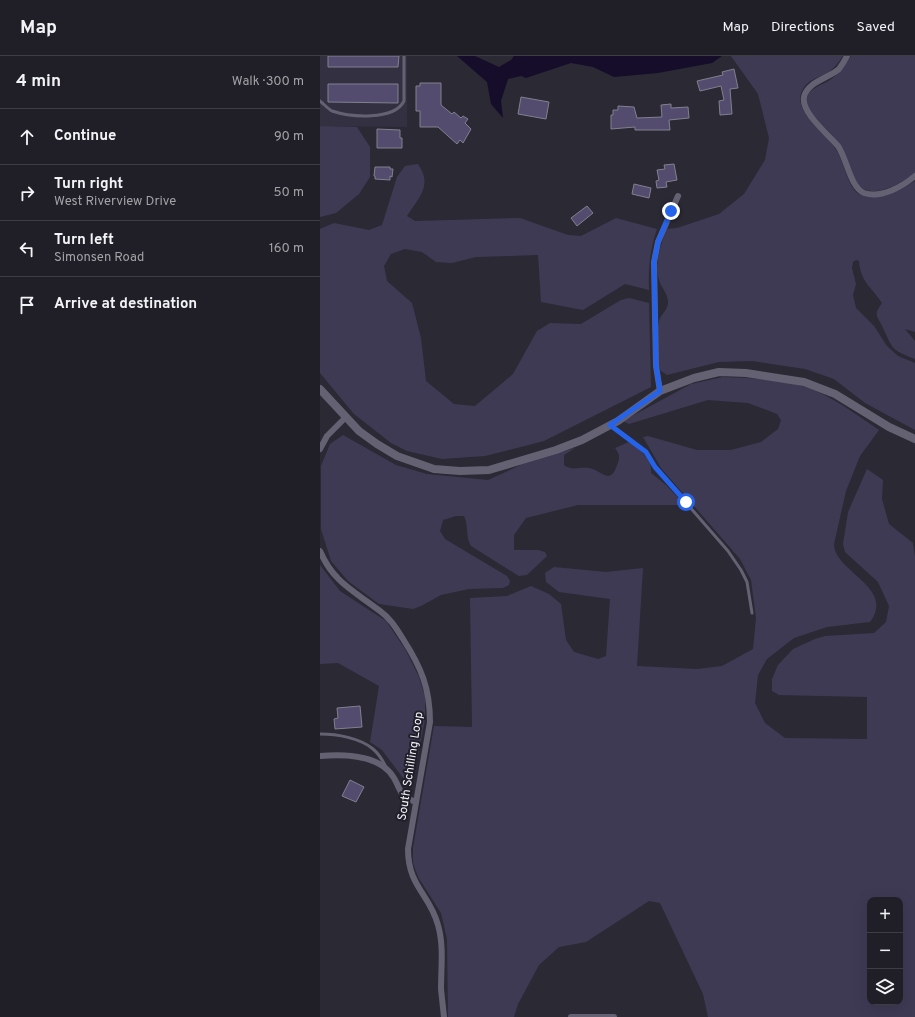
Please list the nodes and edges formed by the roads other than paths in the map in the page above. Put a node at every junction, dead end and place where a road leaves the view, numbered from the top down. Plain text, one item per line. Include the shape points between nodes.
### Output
1 (404, 56) edge
2 (847, 56) edge
3 (320, 101) edge
4 (915, 176) edge
5 (678, 196) dead end
6 (320, 389) edge
7 (660, 391) junction
8 (346, 418) junction
9 (610, 425) junction
10 (915, 438) edge
11 (320, 449) edge
12 (320, 551) edge
13 (752, 613) dead end
14 (320, 734) edge
15 (320, 756) edge
16 (388, 770) junction
17 (416, 802) junction
18 (444, 1017) edge
19 (571, 1017) edge
20 (614, 1017) edge

1 - 3 lane via 404,101 401,107 393,112 369,115 345,113 331,110
2 - 4 street via 838,69 807,91 804,98 807,111 845,157 855,185 860,191 866,194 887,191 903,186
5 - 7 street via 658,242 654,262 656,366
6 - 8 street
7 - 9 street
7 - 10 street via 719,372 746,373 804,382 835,394 889,427
8 - 9 street via 359,431 397,456 434,468 460,471 489,470 530,459 582,440
8 - 11 street via 328,436
9 - 13 lane via 646,452 655,467 728,551 747,582
12 - 17 street, South Schilling Loop via 326,566 338,579 391,621 422,671 428,693 430,722
14 - 16 lane via 344,736 366,745 373,749
15 - 16 street via 355,756 374,761
16 - 17 street via 395,779 400,793 406,799
17 - 18 street, South Schilling Loop via 408,861 413,881 438,923 442,951 441,990
19 - 20 street

